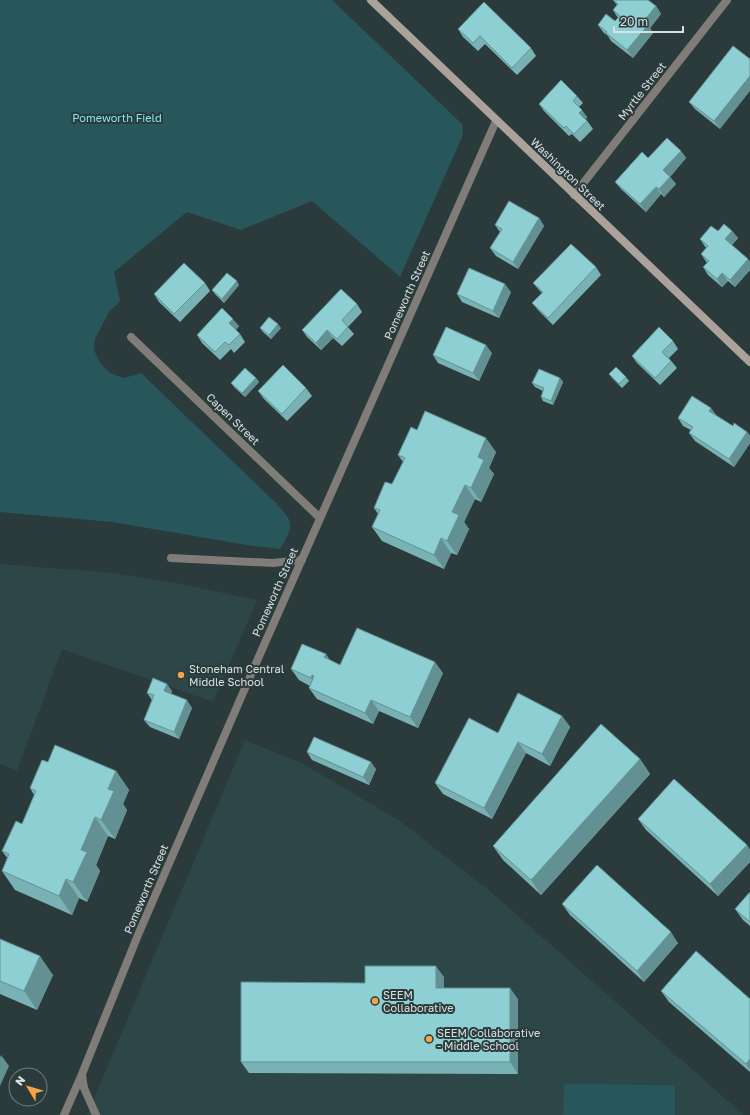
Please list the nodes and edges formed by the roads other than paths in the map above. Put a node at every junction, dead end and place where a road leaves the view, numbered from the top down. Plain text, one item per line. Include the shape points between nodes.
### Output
1 (371, 0) edge
2 (727, 0) edge
3 (496, 121) junction
4 (574, 195) junction
5 (131, 337) dead end
6 (750, 362) edge
7 (320, 518) junction
8 (171, 558) dead end
9 (302, 560) junction
10 (82, 1074) junction
11 (64, 1115) edge
12 (96, 1115) edge

1 - 3 street, Washington Street
2 - 4 street, Myrtle Street
3 - 4 street, Washington Street
3 - 7 street, Pomeworth Street
4 - 6 street, Washington Street
5 - 7 street, Capen Street
7 - 9 street, Pomeworth Street
8 - 9 street via 273,563
9 - 10 street, Pomeworth Street via 141,928
10 - 11 street, Pomeworth Street
10 - 12 street via 85,1093

